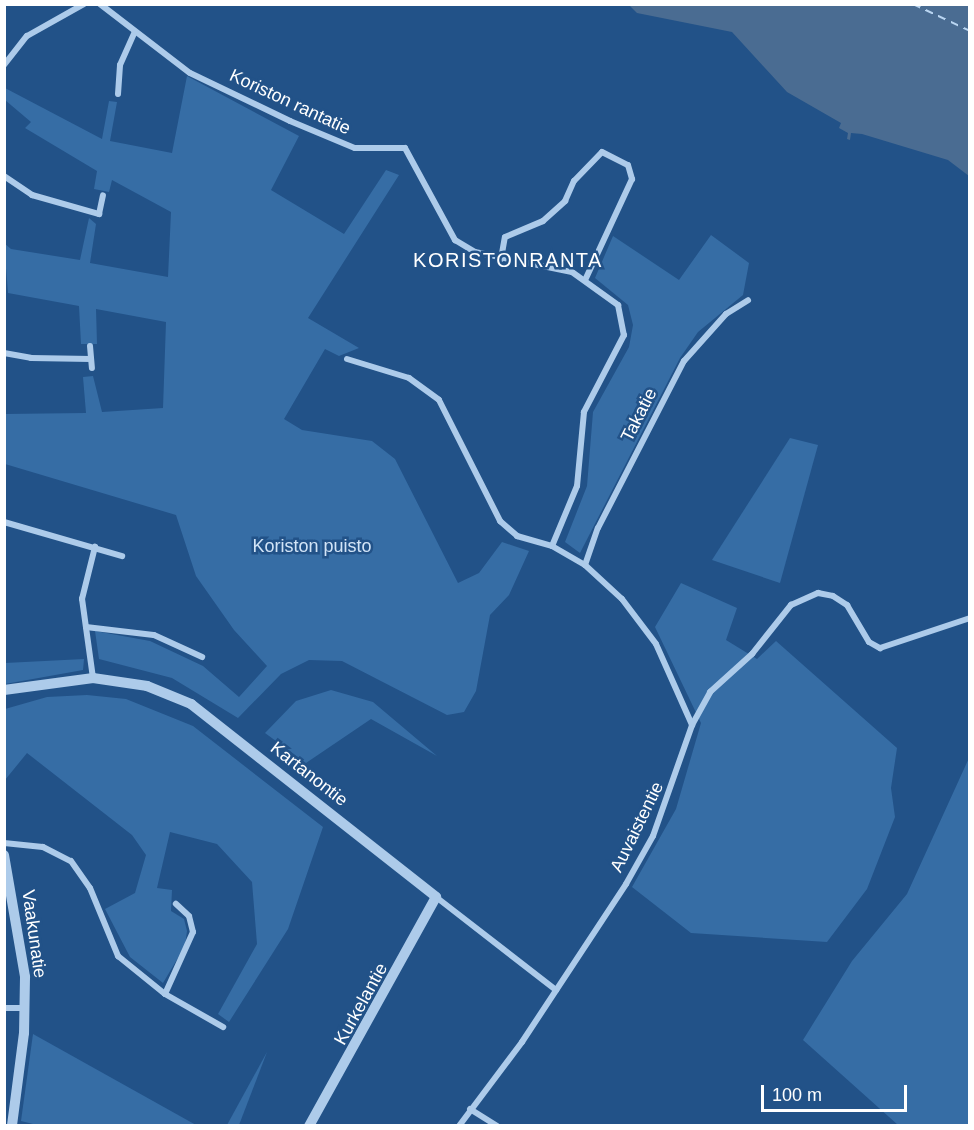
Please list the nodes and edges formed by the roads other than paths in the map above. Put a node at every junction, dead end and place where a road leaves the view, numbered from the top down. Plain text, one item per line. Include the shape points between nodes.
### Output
1 (84, 4) edge
2 (100, 4) edge
3 (135, 32) junction
4 (4, 65) edge
5 (118, 94) dead end
6 (4, 176) edge
7 (103, 195) dead end
8 (501, 259) junction
9 (586, 278) junction
10 (748, 300) dead end
11 (90, 346) dead end
12 (4, 353) edge
13 (91, 359) junction
14 (347, 359) dead end
15 (92, 368) dead end
16 (4, 522) edge
17 (95, 546) junction
18 (552, 546) junction
19 (122, 556) dead end
20 (585, 565) junction
21 (969, 618) edge
22 (86, 627) junction
23 (202, 657) dead end
24 (93, 678) junction
25 (4, 690) edge
26 (692, 725) junction
27 (4, 843) edge
28 (4, 855) edge
29 (436, 897) junction
30 (177, 904) dead end
31 (556, 990) junction
32 (165, 994) junction
33 (4, 1008) edge
34 (25, 1008) junction
35 (223, 1027) dead end
36 (470, 1109) junction
37 (12, 1125) edge
38 (309, 1125) edge
39 (459, 1125) edge
40 (497, 1125) edge

1 - 4 street via 15,45
2 - 3 street, Koriston rantatie
3 - 5 street via 120,65
3 - 8 street, Koriston rantatie via 190,73 306,128 355,148 405,148 447,232 475,252
6 - 7 street via 32,195 99,214
8 - 9 street, Koriston rantatie via 560,268
8 - 9 street via 505,237 543,221 565,201 574,181 602,152 628,165 632,180
9 - 18 street, Koriston rantatie via 618,305 624,335 584,412 577,486
10 - 20 street, Takatie via 726,315 684,361 598,528
11 - 13 street
12 - 13 street via 31,358
13 - 15 street
14 - 18 street via 394,371 431,393 449,418 500,520 517,536
16 - 17 street
17 - 19 street
17 - 22 street via 83,587
18 - 20 street
20 - 26 street via 646,626
21 - 26 street, Auvaistentie via 880,648 869,642 848,605 818,593 804,597 777,619 752,654 723,677
22 - 23 street via 154,635
22 - 24 street
24 - 25 street, Kartanontie
24 - 29 street, Kartanontie via 147,686 191,704
26 - 31 street, Auvaistentie via 653,836
27 - 32 street via 43,847 71,861 90,888 118,956
28 - 34 street, Vaakunatie via 21,936
29 - 31 street, Kartanontie
29 - 38 street, Kurkelantie
30 - 32 street via 189,916 193,932
31 - 36 street, Auvaistentie
32 - 35 street
33 - 34 street
34 - 37 street, Vaakunatie
36 - 39 street, Auvaistentie
36 - 40 street

